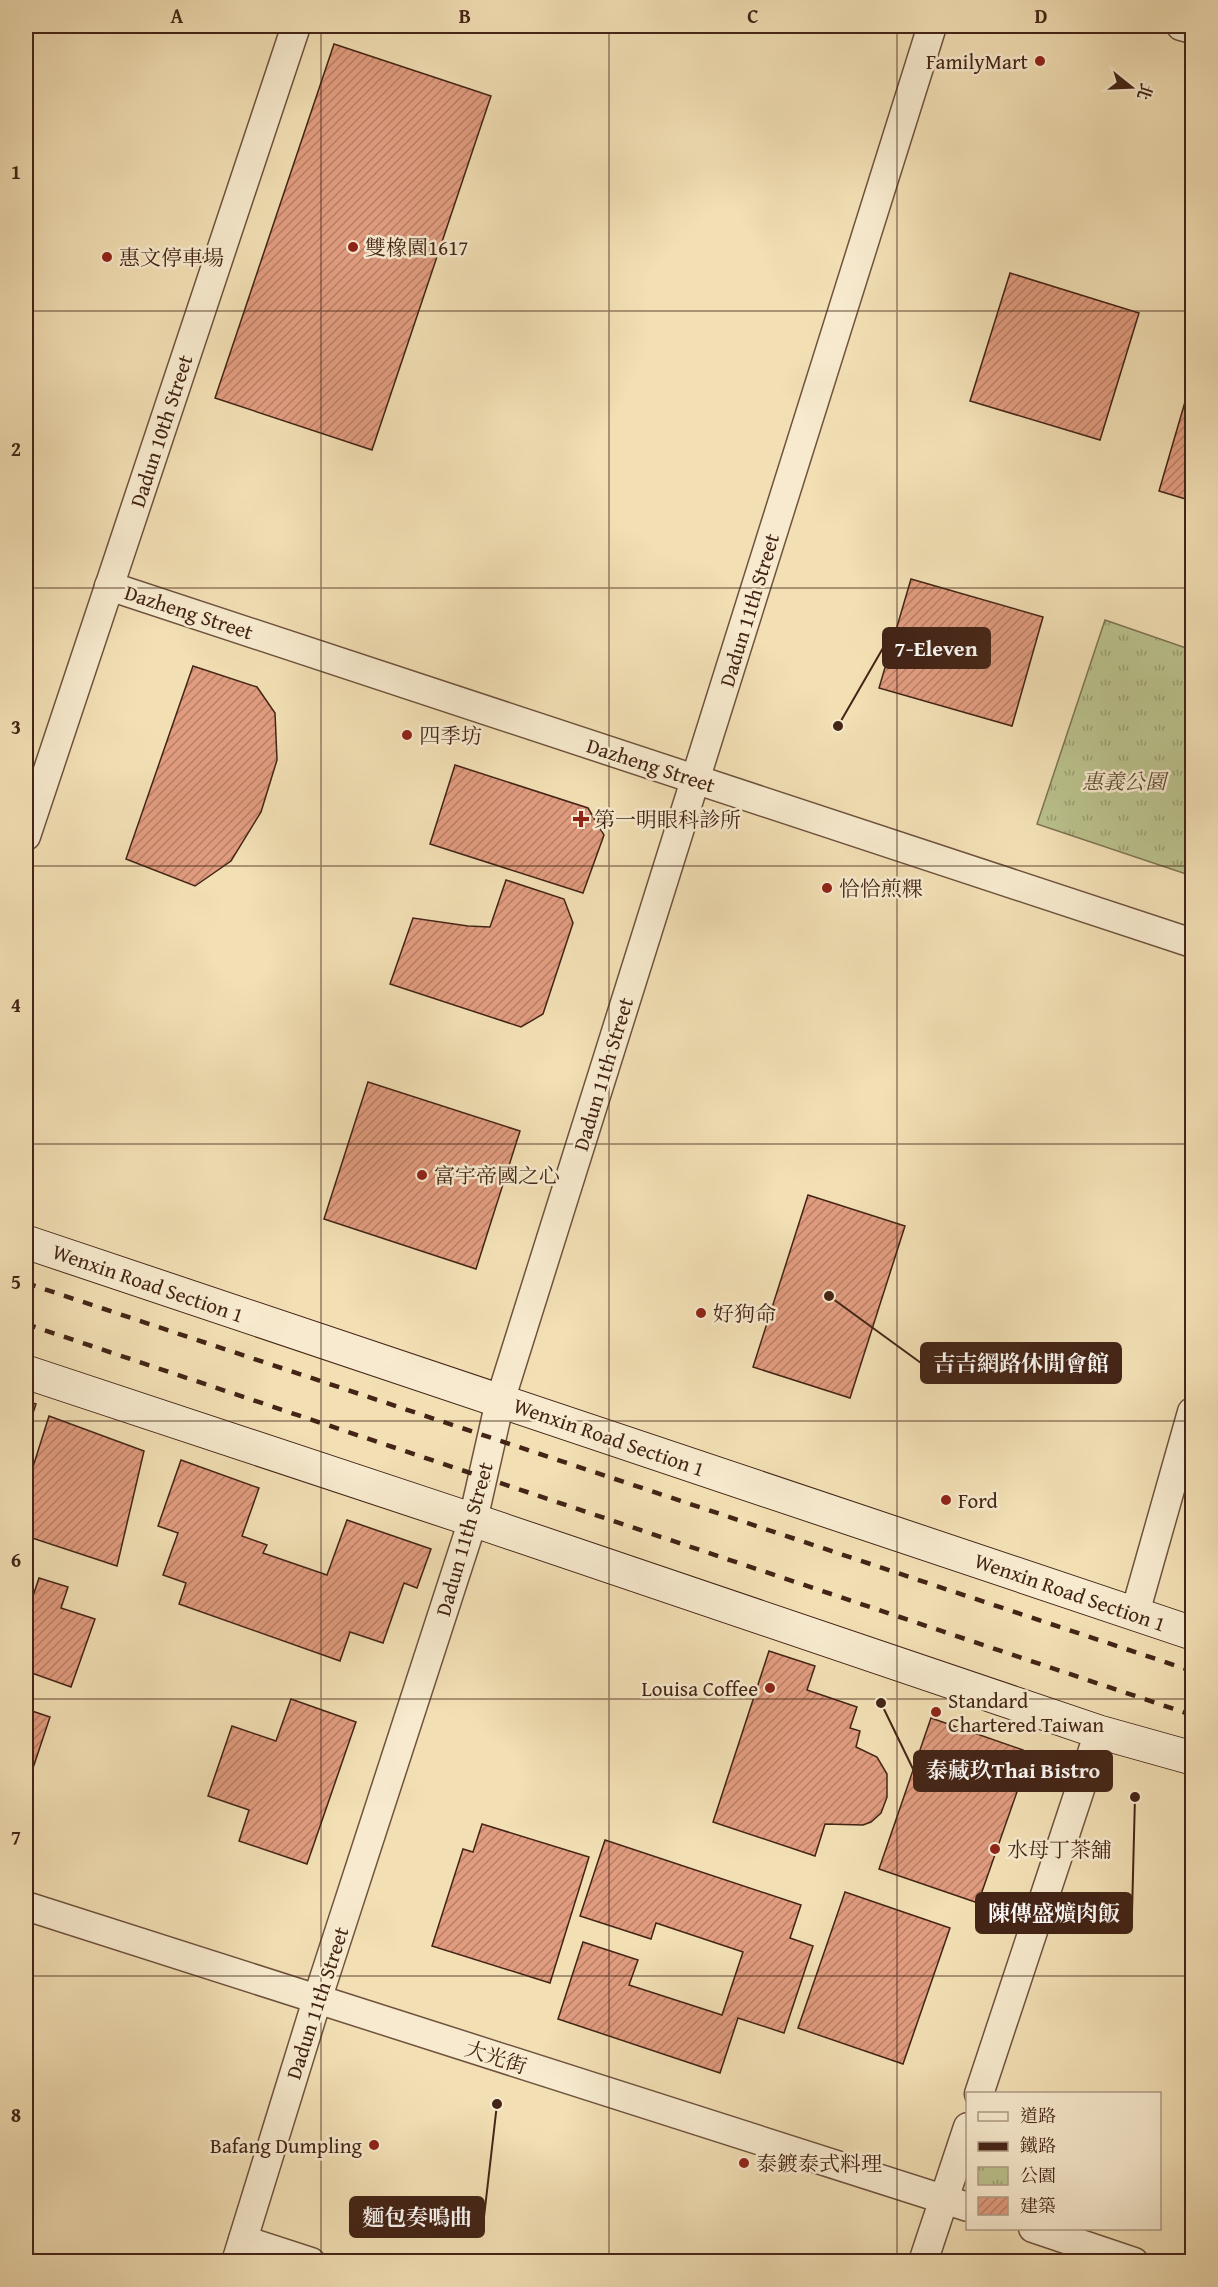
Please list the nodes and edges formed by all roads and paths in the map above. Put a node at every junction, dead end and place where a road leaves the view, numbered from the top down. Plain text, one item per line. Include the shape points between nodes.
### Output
1 (296, 26) edge
2 (933, 26) edge
3 (1181, 26) edge
4 (1192, 29) edge
5 (109, 586) junction
6 (696, 779) junction
7 (26, 836) edge
8 (1192, 943) edge
9 (26, 1242) edge
10 (26, 1372) edge
11 (500, 1401) junction
12 (1192, 1412) edge
13 (473, 1520) junction
14 (1135, 1613) junction
15 (1192, 1633) edge
16 (1099, 1732) junction
17 (1192, 1758) edge
18 (26, 1906) edge
19 (317, 2000) junction
20 (980, 2092) edge
21 (966, 2140) edge
22 (956, 2203) edge
23 (1036, 2230) edge
24 (240, 2251) edge
25 (311, 2262) edge
26 (923, 2262) edge
27 (1134, 2262) edge

1 - 5 street, Dadun 10th Street
2 - 6 street, Dadun 11th Street
3 - 4 street
5 - 6 street, Dazheng Street
5 - 7 street, Dadun 10th Street
6 - 8 street, Dazheng Street
6 - 11 street, Dadun 11th Street
9 - 11 main road, Wenxin Road Section 1
10 - 13 main road
11 - 13 street, Dadun 11th Street
11 - 14 main road, Wenxin Road Section 1
12 - 14 street
13 - 16 main road
13 - 19 street, Dadun 11th Street
14 - 15 main road, Wenxin Road Section 1
16 - 17 main road
16 - 20 street
18 - 19 street, 大光街
19 - 22 street, 大光街
19 - 24 street, Dadun 11th Street
21 - 22 street
22 - 26 street
23 - 27 street
24 - 25 street

